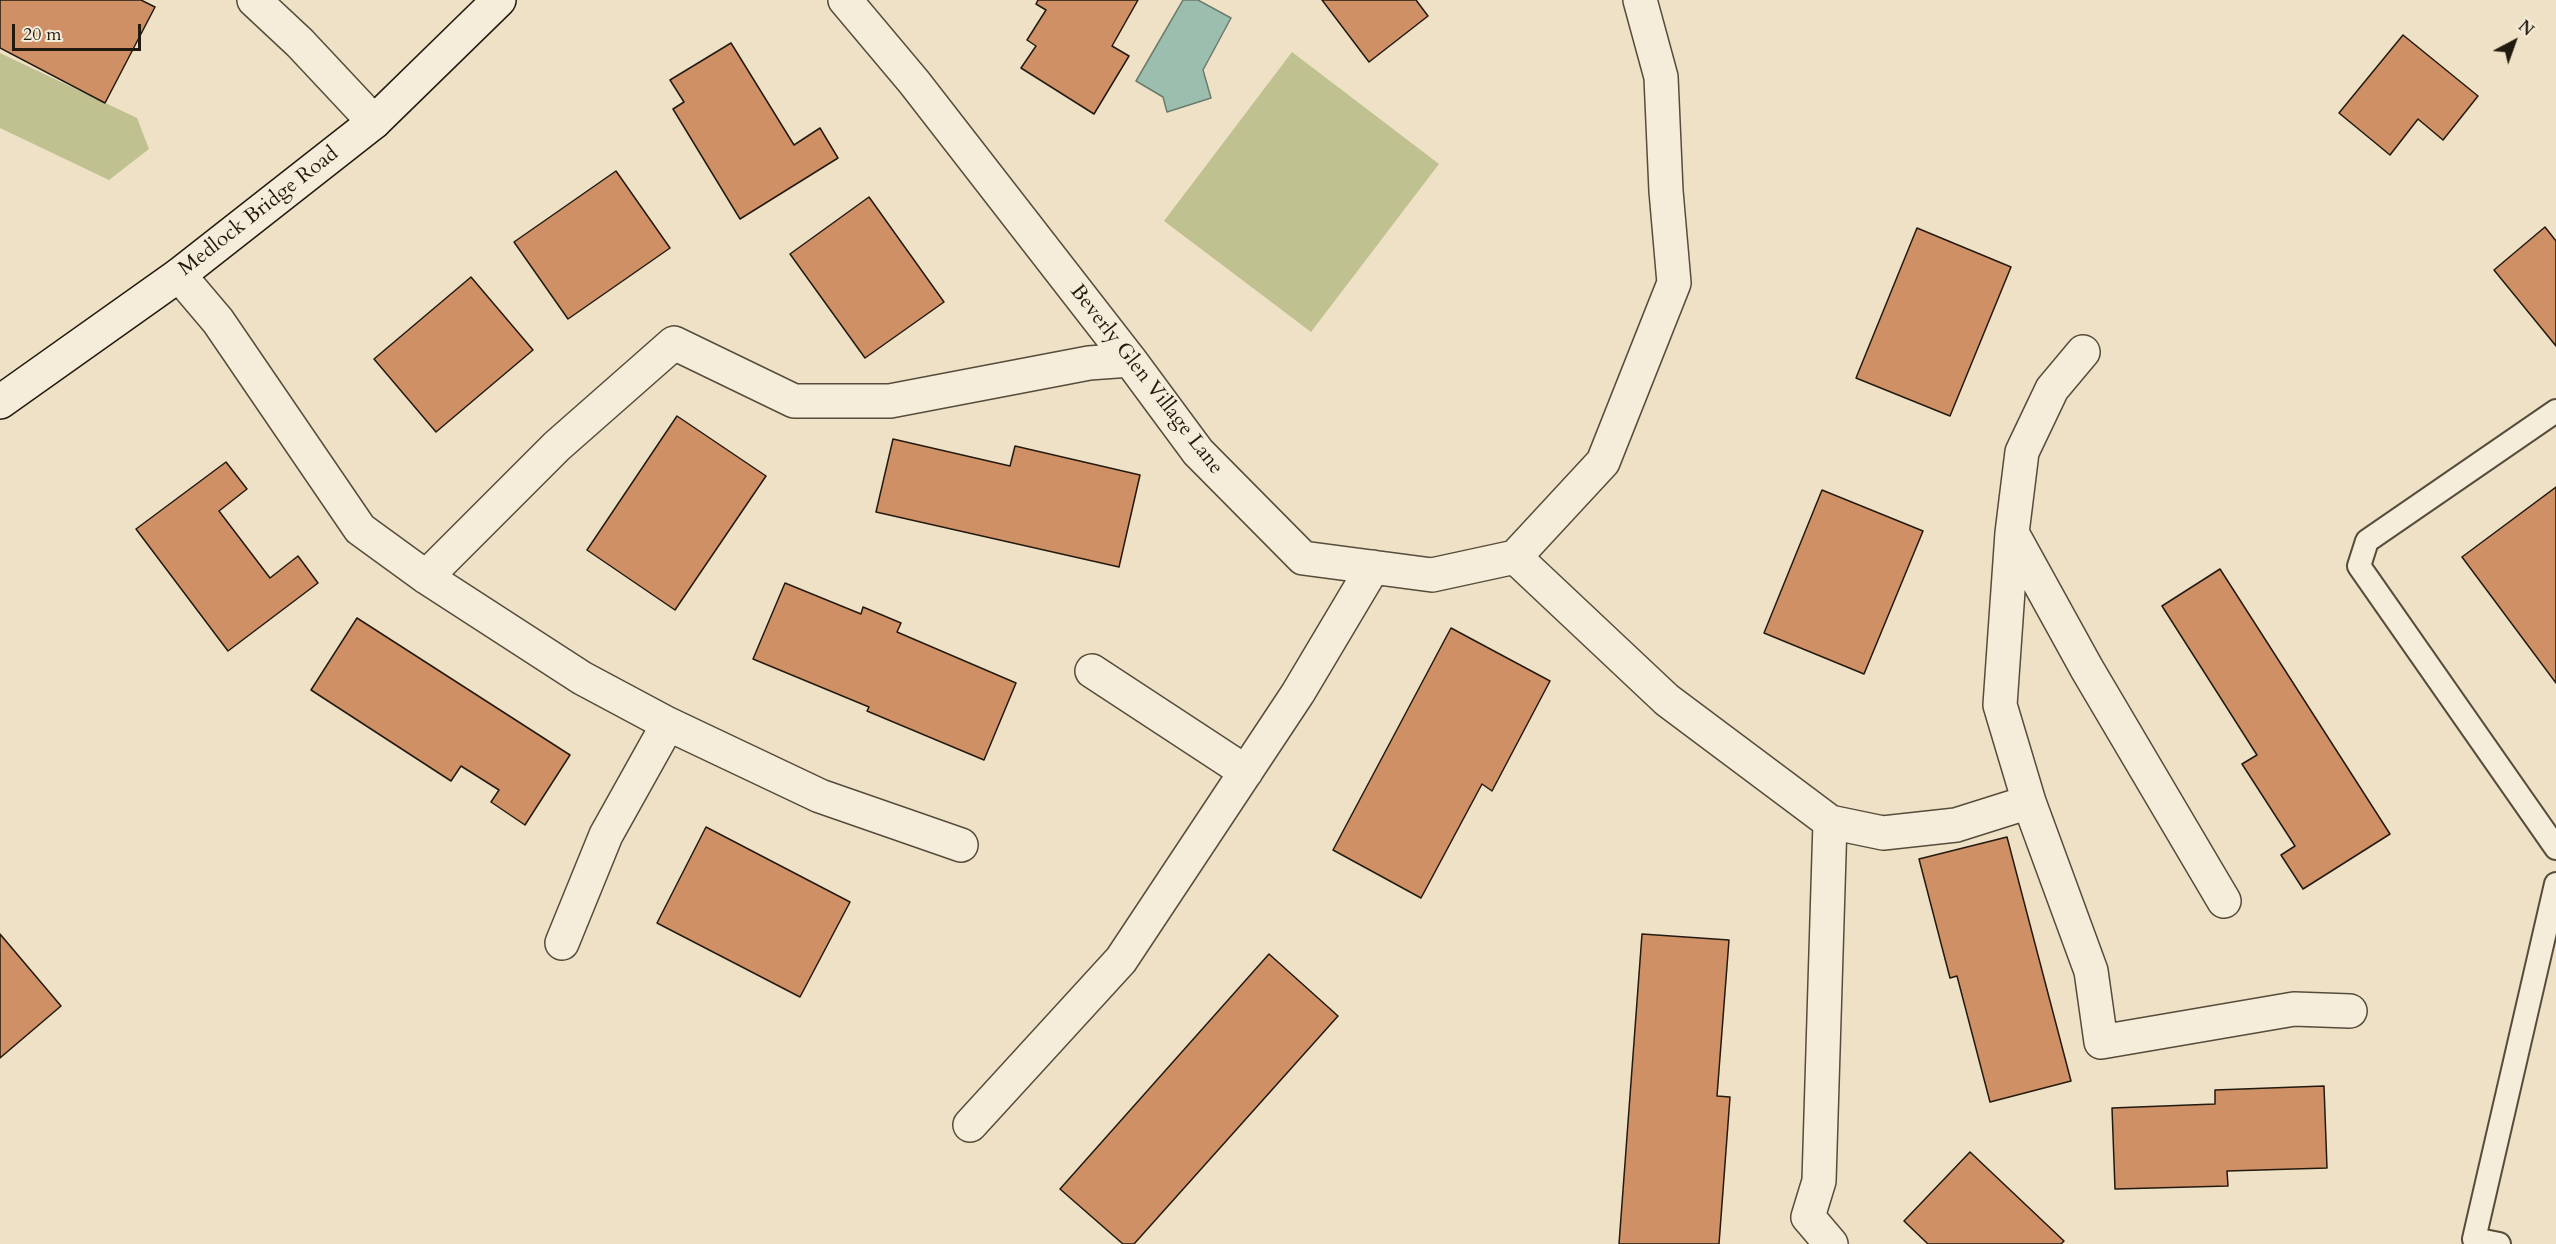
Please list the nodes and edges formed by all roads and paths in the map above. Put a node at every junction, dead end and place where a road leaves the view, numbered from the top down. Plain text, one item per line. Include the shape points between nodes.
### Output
1 (254, 0) edge
2 (499, 0) edge
3 (845, 0) edge
4 (1640, 0) edge
5 (374, 122) junction
6 (179, 275) junction
7 (2083, 352) dead end
8 (1130, 360) junction
9 (0, 402) edge
10 (2556, 411) edge
11 (2012, 533) junction
12 (1515, 557) junction
13 (1373, 567) junction
14 (426, 578) junction
15 (1092, 671) dead end
16 (668, 724) junction
17 (1246, 772) junction
18 (2029, 802) junction
19 (1830, 822) junction
20 (961, 844) dead end
21 (2556, 848) edge
22 (2556, 884) edge
23 (2224, 901) dead end
24 (562, 943) dead end
25 (2350, 1011) dead end
26 (970, 1125) dead end
27 (1803, 1230) edge
28 (1831, 1244) edge
29 (2499, 1244) edge

1 - 5 street
2 - 5 street, Medlock Bridge Road
3 - 8 street, Beverly Glen Village Lane via 914,82
4 - 12 street via 1661,77 1674,283 1603,462
5 - 6 street, Medlock Bridge Road
6 - 9 street, Medlock Bridge Road
6 - 14 street via 218,321 360,529
7 - 11 street via 2052,389 2022,452
8 - 13 street, Beverly Glen Village Lane via 1198,452 1303,558
8 - 14 street via 1089,363 890,401 794,400 674,343 557,446
10 - 21 lane via 2367,541 2359,566
11 - 18 street via 2000,705
11 - 23 street
12 - 13 street, Beverly Glen Village Lane via 1432,575
12 - 19 street via 1667,700
13 - 17 street
14 - 16 street via 582,678
15 - 17 street
16 - 20 street via 820,796
16 - 24 street via 606,835
17 - 26 street via 1121,960
18 - 19 street via 1956,825 1883,833
18 - 25 street via 2091,971 2101,1042 2294,1010
19 - 27 street via 1819,1182
22 - 29 lane via 2475,1239
27 - 28 street

